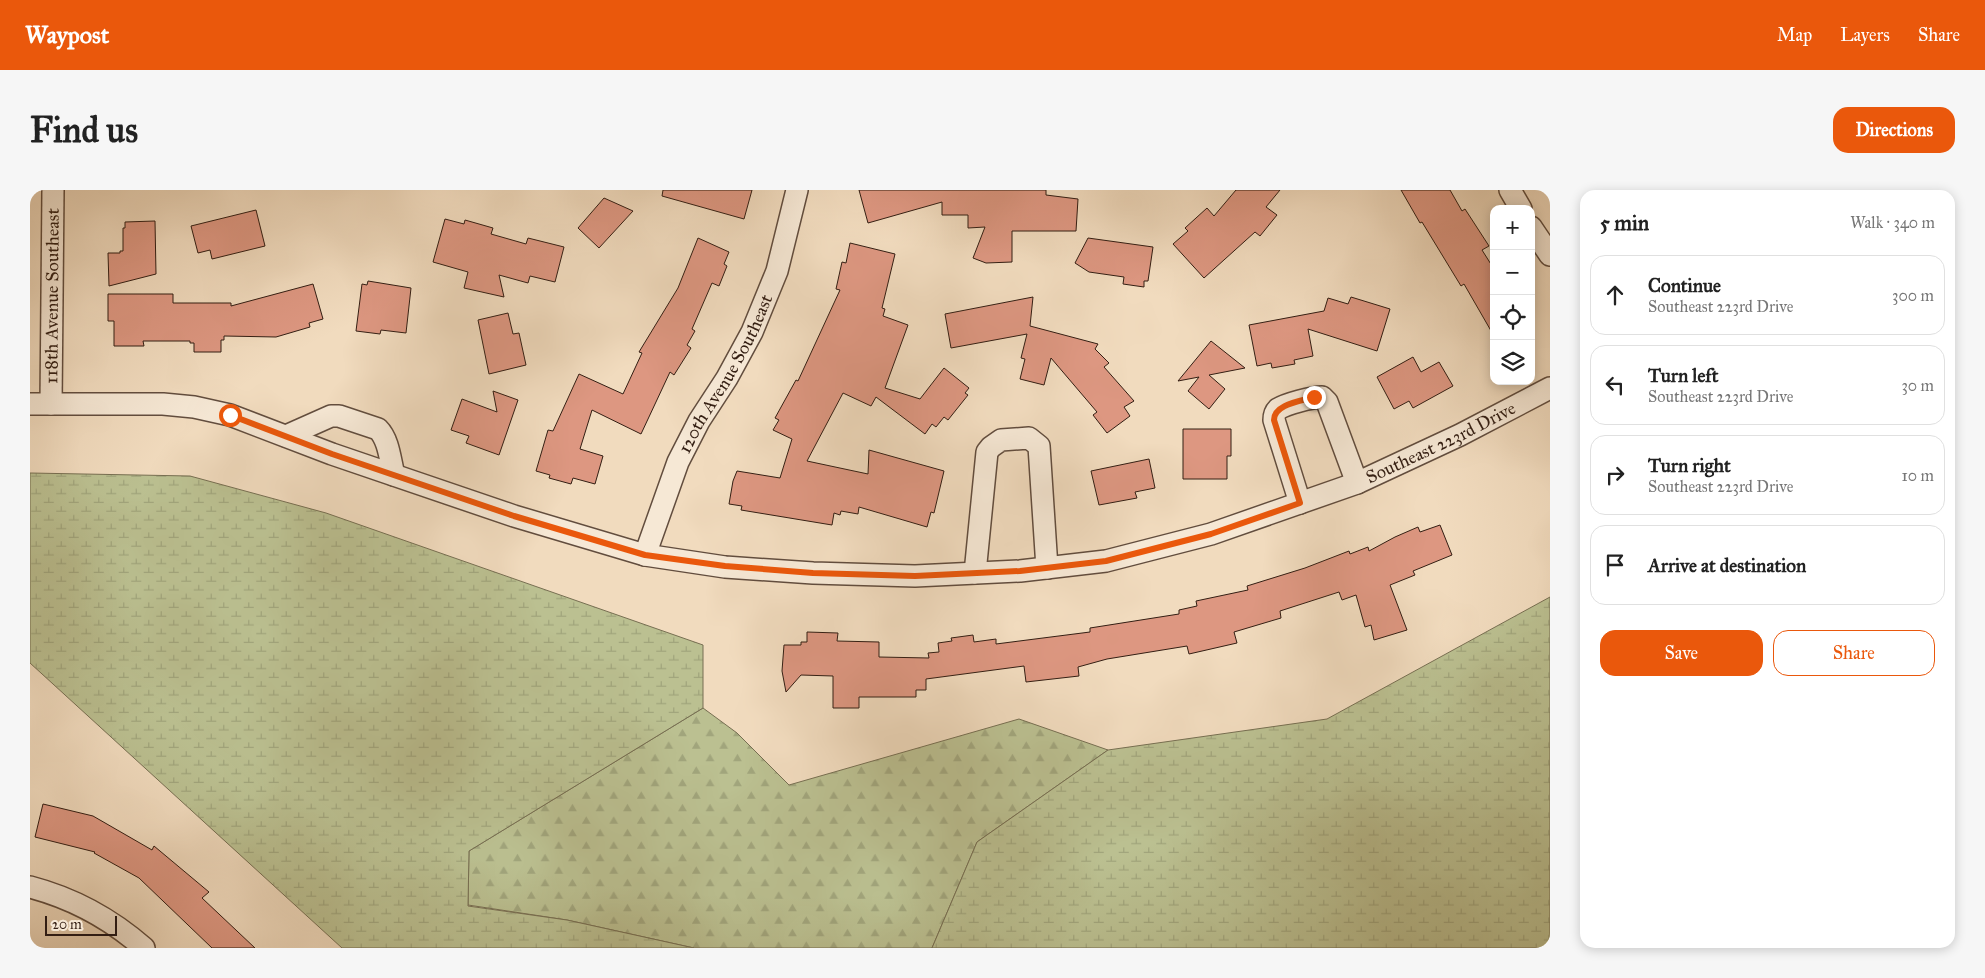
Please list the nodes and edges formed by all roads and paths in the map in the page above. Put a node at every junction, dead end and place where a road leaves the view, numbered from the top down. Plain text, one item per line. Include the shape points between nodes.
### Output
1 (54, 190) edge
2 (798, 190) edge
3 (1510, 190) edge
4 (1519, 205) edge
5 (1535, 233) edge
6 (1550, 255) edge
7 (1550, 388) edge
8 (30, 404) edge
9 (51, 404) junction
10 (286, 436) junction
11 (394, 475) junction
12 (1357, 483) junction
13 (1300, 503) junction
14 (645, 555) junction
15 (1047, 568) junction
16 (975, 573) junction
17 (30, 887) edge
18 (144, 948) edge

1 - 9 street, 118th Avenue Southeast
2 - 14 street, 120th Avenue Southeast via 777,271 752,332 678,462
3 - 4 street
5 - 6 street
7 - 12 street, Southeast 223rd Drive
8 - 9 street, Southeast 223rd Drive
9 - 10 street, Southeast 223rd Drive via 194,407 230,415
10 - 11 street, Southeast 223rd Drive
10 - 11 street via 331,416 378,429 386,441
11 - 14 street, Southeast 223rd Drive via 514,516
12 - 13 street, Southeast 223rd Drive
12 - 13 street, Southeast 223rd Drive via 1327,402 1322,397 1278,409 1274,420
13 - 15 street, Southeast 223rd Drive via 1201,537 1106,561
14 - 16 street, Southeast 223rd Drive via 813,573 915,576
15 - 16 street, Southeast 223rd Drive
15 - 16 street via 1039,446 1029,438 1001,440 987,452
17 - 18 street via 86,908

